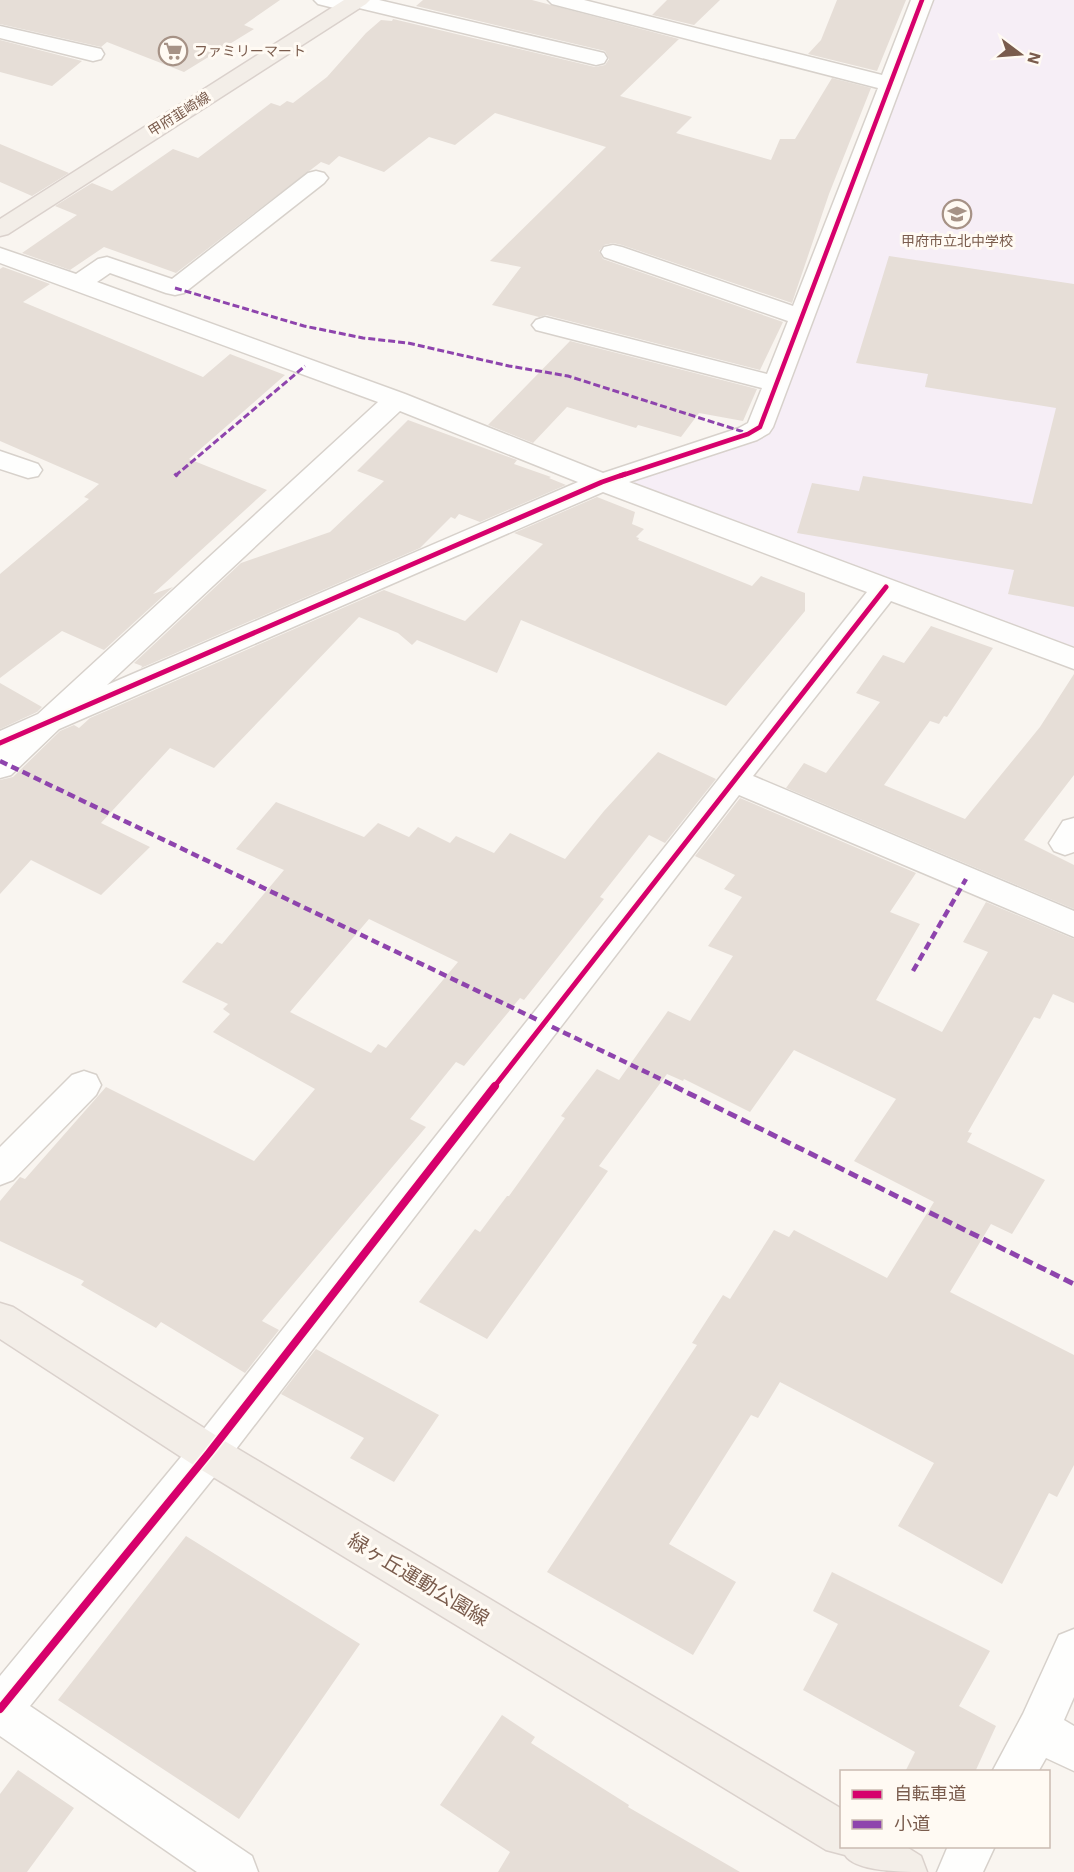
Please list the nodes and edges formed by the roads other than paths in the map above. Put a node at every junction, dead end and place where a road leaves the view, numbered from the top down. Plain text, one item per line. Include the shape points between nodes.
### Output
1 (325, 0) edge
2 (560, 0) edge
3 (922, 0) edge
4 (355, 2) edge
5 (0, 32) edge
6 (93, 54) dead end
7 (596, 58) dead end
8 (890, 84) junction
9 (316, 178) dead end
10 (1, 228) edge
11 (613, 252) dead end
12 (0, 255) edge
13 (78, 284) junction
14 (801, 317) junction
15 (545, 325) dead end
16 (775, 384) junction
17 (396, 400) junction
18 (0, 459) edge
19 (27, 470) dead end
20 (602, 482) junction
21 (886, 587) junction
22 (1074, 659) edge
23 (51, 720) junction
24 (0, 743) edge
25 (0, 767) edge
26 (732, 780) junction
27 (1074, 925) edge
28 (84, 1085) dead end
29 (0, 1170) edge
30 (0, 1318) edge
31 (209, 1453) junction
32 (1074, 1649) edge
33 (0, 1710) edge
34 (1038, 1729) junction
35 (1074, 1750) edge
36 (1015, 1770) edge
37 (840, 1833) edge
38 (866, 1848) edge
39 (972, 1848) edge
40 (236, 1872) edge
41 (905, 1872) edge
42 (959, 1872) edge

1 - 4 street
2 - 8 street
3 - 8 street
4 - 7 street
4 - 10 main road, 甲府韮崎線
5 - 6 street
8 - 14 street
9 - 13 street via 175,288 107,264
11 - 14 street
12 - 13 street
13 - 17 street
14 - 16 street
15 - 16 street
16 - 20 street via 760,428
17 - 20 street
17 - 23 street
18 - 19 street
20 - 21 street
20 - 23 street
21 - 22 street
21 - 26 street
23 - 24 street
23 - 25 street
26 - 27 street
26 - 31 street
28 - 29 street
30 - 31 main road, 緑ヶ丘運動公園線
31 - 33 street
31 - 37 main road, 緑ヶ丘運動公園線
32 - 34 street
33 - 40 street
34 - 35 street
34 - 36 street
38 - 41 main road
39 - 42 street

